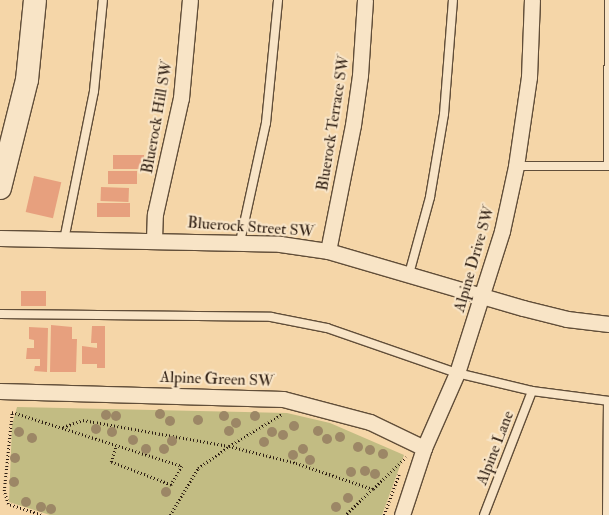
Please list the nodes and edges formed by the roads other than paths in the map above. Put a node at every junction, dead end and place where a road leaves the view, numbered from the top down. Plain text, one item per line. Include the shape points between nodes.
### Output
1 (36, 0) edge
2 (103, 0) edge
3 (190, 0) edge
4 (278, 0) edge
5 (365, 0) edge
6 (453, 0) edge
7 (532, 0) edge
8 (608, 0) edge
9 (516, 166) junction
10 (609, 166) edge
11 (0, 188) edge
12 (0, 238) edge
13 (154, 239) junction
14 (64, 240) junction
15 (240, 242) junction
16 (328, 251) junction
17 (409, 274) junction
18 (483, 298) junction
19 (0, 314) edge
20 (609, 324) edge
21 (457, 373) junction
22 (0, 390) edge
23 (532, 390) junction
24 (609, 400) edge
25 (424, 448) junction
26 (402, 515) edge
27 (484, 515) edge
28 (607, 515) edge

1 - 11 street via 27,80
2 - 14 lane via 94,92
3 - 13 street, Bluerock Hill SW via 181,98 155,214
4 - 15 lane via 266,123
5 - 16 street, Bluerock Terrace SW via 353,126
6 - 17 lane via 444,114 430,197
7 - 9 street, Alpine Drive SW via 529,77
8 - 10 lane
9 - 10 lane
9 - 18 street, Alpine Drive SW
12 - 14 street, Bluerock Street SW
13 - 14 street, Bluerock Street SW
13 - 15 street, Bluerock Street SW
15 - 16 street, Bluerock Street SW
16 - 17 street, Bluerock Street SW
17 - 18 street, Bluerock Street SW
18 - 20 street, Bluerock Street SW via 567,318
18 - 21 street, Alpine Drive SW
19 - 21 lane via 271,317 327,328
21 - 23 lane
21 - 25 street, Alpine Drive SW
22 - 25 street, Alpine Green SW via 283,399 370,422
23 - 24 lane
23 - 27 lane, Alpine Lane
24 - 28 lane
25 - 26 street, Alpine Drive SW

